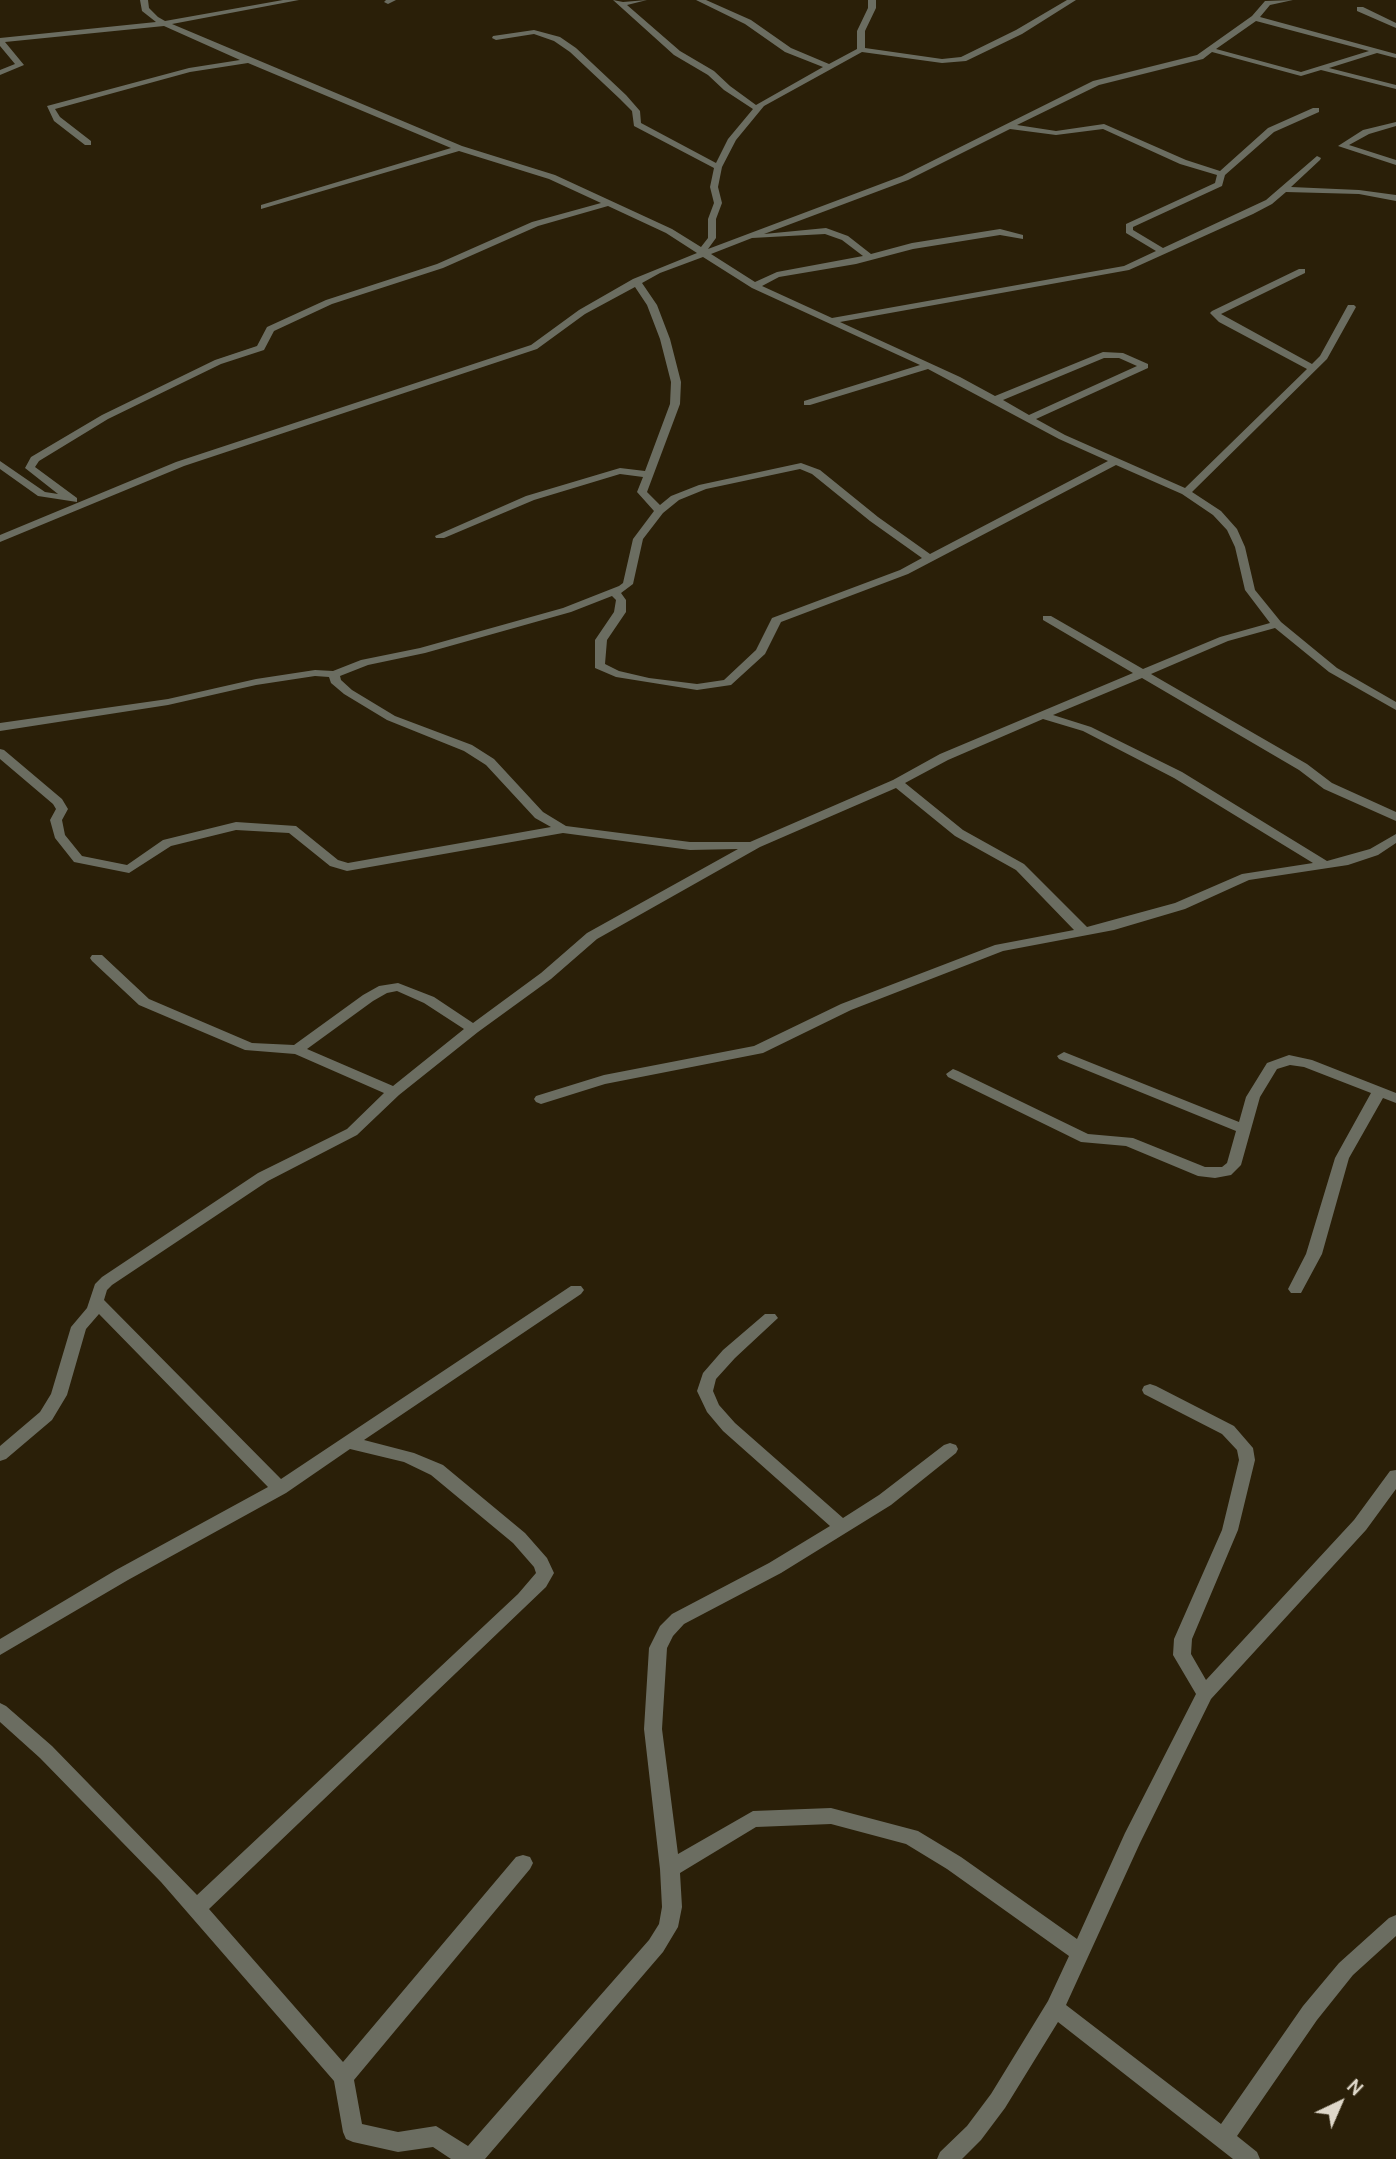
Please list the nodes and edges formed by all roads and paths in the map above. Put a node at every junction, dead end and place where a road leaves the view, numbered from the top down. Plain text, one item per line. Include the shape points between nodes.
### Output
1 (144, 0) edge
2 (295, 0) edge
3 (643, 0) edge
4 (700, 0) edge
5 (872, 0) edge
6 (1072, 0) edge
7 (1289, 0) edge
8 (621, 2) edge
9 (1360, 9) dead end
10 (1255, 18) junction
11 (162, 24) junction
12 (1396, 26) edge
13 (496, 38) dead end
14 (0, 41) edge
15 (1209, 49) junction
16 (860, 50) junction
17 (1376, 51) junction
18 (1396, 56) edge
19 (248, 61) junction
20 (829, 66) junction
21 (1322, 69) junction
22 (0, 73) edge
23 (1396, 86) edge
24 (756, 108) junction
25 (1316, 110) dead end
26 (1396, 124) edge
27 (1011, 127) junction
28 (88, 143) dead end
29 (459, 148) junction
30 (1317, 158) dead end
31 (1396, 163) edge
32 (718, 167) junction
33 (1221, 174) junction
34 (1284, 188) junction
35 (1396, 198) edge
36 (606, 204) junction
37 (264, 207) dead end
38 (751, 237) junction
39 (1020, 237) dead end
40 (1163, 252) junction
41 (700, 254) junction
42 (869, 257) junction
43 (1301, 271) dead end
44 (636, 281) junction
45 (755, 286) junction
46 (1351, 307) dead end
47 (829, 321) junction
48 (928, 366) junction
49 (1311, 367) junction
50 (995, 400) junction
51 (807, 402) dead end
52 (1028, 418) junction
53 (1118, 460) junction
54 (0, 464) edge
55 (647, 474) junction
56 (1186, 492) junction
57 (73, 500) junction
58 (89, 502) junction
59 (659, 511) junction
60 (440, 536) dead end
61 (0, 539) edge
62 (930, 559) junction
63 (615, 592) junction
64 (1047, 618) dead end
65 (1277, 624) junction
66 (334, 674) junction
67 (1144, 674) junction
68 (1396, 707) edge
69 (1041, 715) junction
70 (0, 727) edge
71 (0, 753) edge
72 (897, 783) junction
73 (1396, 817) edge
74 (563, 829) junction
75 (1396, 838) edge
76 (756, 844) junction
77 (1325, 865) junction
78 (1084, 932) junction
79 (97, 958) dead end
80 (472, 1029) junction
81 (296, 1050) junction
82 (1064, 1056) dead end
83 (953, 1074) dead end
84 (394, 1092) junction
85 (1379, 1092) junction
86 (1396, 1098) edge
87 (541, 1099) dead end
88 (1244, 1129) junction
89 (1296, 1289) dead end
90 (576, 1290) dead end
91 (96, 1301) junction
92 (770, 1318) dead end
93 (1150, 1390) dead end
94 (349, 1443) junction
95 (950, 1448) dead end
96 (0, 1455) edge
97 (1396, 1476) edge
98 (280, 1488) junction
99 (841, 1526) junction
100 (0, 1648) edge
101 (1205, 1694) junction
102 (0, 1711) edge
103 (523, 1863) dead end
104 (670, 1868) junction
105 (197, 1909) junction
106 (1396, 1924) edge
107 (1080, 1953) junction
108 (1055, 2008) junction
109 (342, 2077) junction
110 (1223, 2138) junction
111 (470, 2159) edge
112 (947, 2159) edge
113 (1250, 2159) edge

1 - 11 street via 149,14
2 - 11 street
3 - 8 street
4 - 20 street via 748,22 788,50
5 - 16 street
6 - 16 street via 963,59 942,61
7 - 10 street via 1268,3
8 - 24 street via 677,53 711,72
9 - 12 street
10 - 15 street
10 - 17 street
11 - 14 street
11 - 19 street
13 - 32 street via 534,33 557,39 623,97 636,111 637,124
14 - 22 street via 20,65
15 - 21 street via 1301,74
15 - 27 street via 1200,57 1096,83 1029,113
16 - 20 street
17 - 18 street
17 - 21 street
19 - 28 street via 189,70 50,108 57,120
19 - 29 street
20 - 24 street
21 - 23 street
24 - 32 street
25 - 33 street via 1271,131
26 - 31 street via 1366,132 1342,146
27 - 33 street via 1056,133 1104,126
27 - 38 street via 905,178
29 - 36 street via 552,177
29 - 37 street
30 - 34 street
32 - 41 street via 712,238
33 - 40 street via 1219,184 1129,226 1129,231
34 - 35 street via 1359,191
34 - 40 street via 1269,202
36 - 41 street via 669,231
36 - 57 street via 535,224 426,271 329,302 270,329 261,348 218,362 105,417 35,458 30,468
38 - 41 street
38 - 42 street via 826,231 845,238
39 - 42 street via 1000,232
40 - 47 street via 1126,268
41 - 44 street
41 - 45 street
42 - 45 street via 777,275
43 - 49 street via 1214,313
44 - 55 street via 666,339 676,382 676,404
44 - 58 street via 534,347 180,464
45 - 47 street
46 - 49 street via 1329,351
47 - 48 street
48 - 50 street
48 - 51 street
49 - 56 street
50 - 52 street
50 - 52 street via 1103,355 1120,355 1145,366
52 - 53 street
53 - 56 street
53 - 62 street
54 - 57 street via 42,494
55 - 59 street via 642,492
55 - 60 street via 620,471 530,498
56 - 65 street via 1232,529 1250,590
57 - 58 street
58 - 61 street
59 - 62 street via 675,498 703,487 801,466 816,472
59 - 63 street via 638,539 628,584
62 - 63 street via 776,620 761,652 727,684 697,687 616,674 599,666 601,640 620,612 621,600
63 - 66 street via 568,610
64 - 67 street
65 - 67 street via 1246,631
65 - 68 street via 1333,670
66 - 70 street via 256,682 168,702
66 - 74 street via 335,681 348,692 391,718 468,748 490,762 539,815
67 - 69 street
67 - 73 street via 1328,786
69 - 72 street
69 - 77 street via 1087,729 1178,775
71 - 74 street via 58,802 62,809 56,820 59,835 78,859 129,869 167,843 236,826 292,829 334,863 347,867
72 - 76 street
72 - 78 street via 960,833 1020,867
74 - 76 street via 690,846
75 - 77 street via 1374,852
76 - 80 street via 592,936
77 - 78 street via 1246,877 1180,906
78 - 87 street via 1000,948 846,1006 758,1050 616,1077
79 - 81 street via 144,1002 159,1009 241,1045
80 - 81 street via 429,1000 398,987 368,998
80 - 84 street
81 - 84 street
82 - 88 street
83 - 88 street via 1086,1139 1143,1145 1203,1172 1226,1171 1234,1165
84 - 91 street via 352,1132 263,1177 107,1281
85 - 86 street
85 - 88 street via 1289,1060 1272,1066 1263,1077
85 - 89 street via 1342,1158 1314,1254
90 - 94 street
91 - 96 street via 79,1327 59,1395 46,1416
91 - 98 street
92 - 99 street via 729,1354 709,1377 705,1391 729,1427
93 - 101 street via 1228,1430 1245,1448 1247,1460 1230,1530 1183,1639 1182,1655
94 - 98 street
94 - 105 street via 408,1457 437,1470 519,1538 545,1573 524,1599
95 - 99 street via 915,1478
97 - 101 street via 1360,1525
98 - 100 street
99 - 104 street via 678,1619 666,1631 658,1648 653,1729
101 - 107 street
102 - 105 street
103 - 109 street
104 - 107 street via 753,1819 831,1816 911,1837
104 - 111 street via 668,1927 656,1946
105 - 109 street
106 - 110 street via 1346,1969 1310,2013
107 - 108 street
108 - 110 street
108 - 112 street via 998,2101
109 - 111 street via 353,2132 398,2142 436,2136
110 - 113 street

